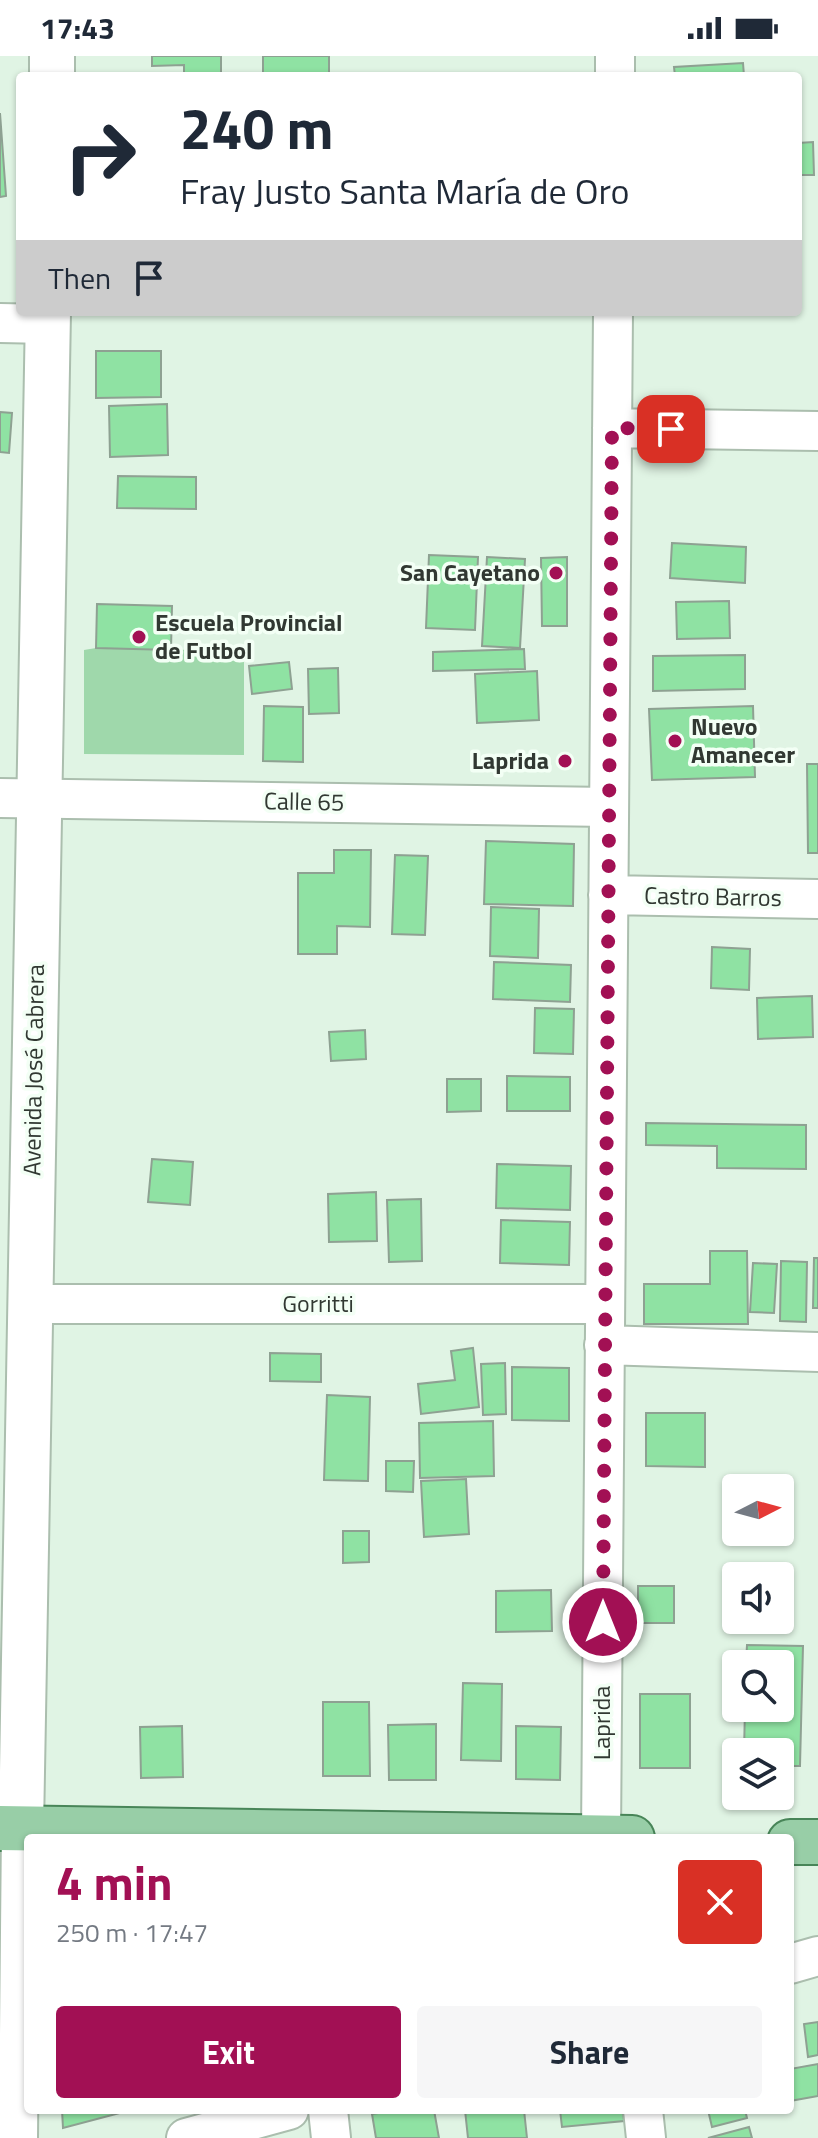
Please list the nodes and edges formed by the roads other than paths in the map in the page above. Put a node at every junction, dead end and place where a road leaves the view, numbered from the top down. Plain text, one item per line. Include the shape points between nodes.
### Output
1 (613, 316) edge
2 (48, 318) edge
3 (0, 323) edge
4 (612, 428) junction
5 (818, 431) edge
6 (20, 798) edge
7 (608, 807) junction
8 (608, 895) junction
9 (818, 899) edge
10 (31, 1304) junction
11 (605, 1304) junction
12 (604, 1345) junction
13 (818, 1352) edge
14 (10, 1828) edge
15 (404, 1834) edge
16 (601, 1834) edge
17 (794, 1842) edge
18 (818, 1842) edge
19 (818, 1956) edge
20 (794, 1963) edge
21 (274, 2114) edge
22 (328, 2114) edge
23 (643, 2114) edge
24 (18, 2138) edge
25 (186, 2138) edge
26 (331, 2138) edge
27 (646, 2138) edge

1 - 4 street, Laprida
2 - 3 street
2 - 6 main road, Avenida José Cabrera
4 - 5 street
4 - 7 street, Laprida
6 - 7 street, Calle 65
6 - 10 main road, Avenida José Cabrera
7 - 8 street, Laprida
8 - 9 street, Castro Barros
8 - 11 street, Laprida
10 - 11 street, Gorritti
10 - 14 main road, Avenida José Cabrera
11 - 12 street, Laprida
12 - 13 street
12 - 16 street, Laprida
14 - 15 main road
14 - 24 street
17 - 18 main road
19 - 20 street
21 - 25 street
22 - 26 street
23 - 27 street

